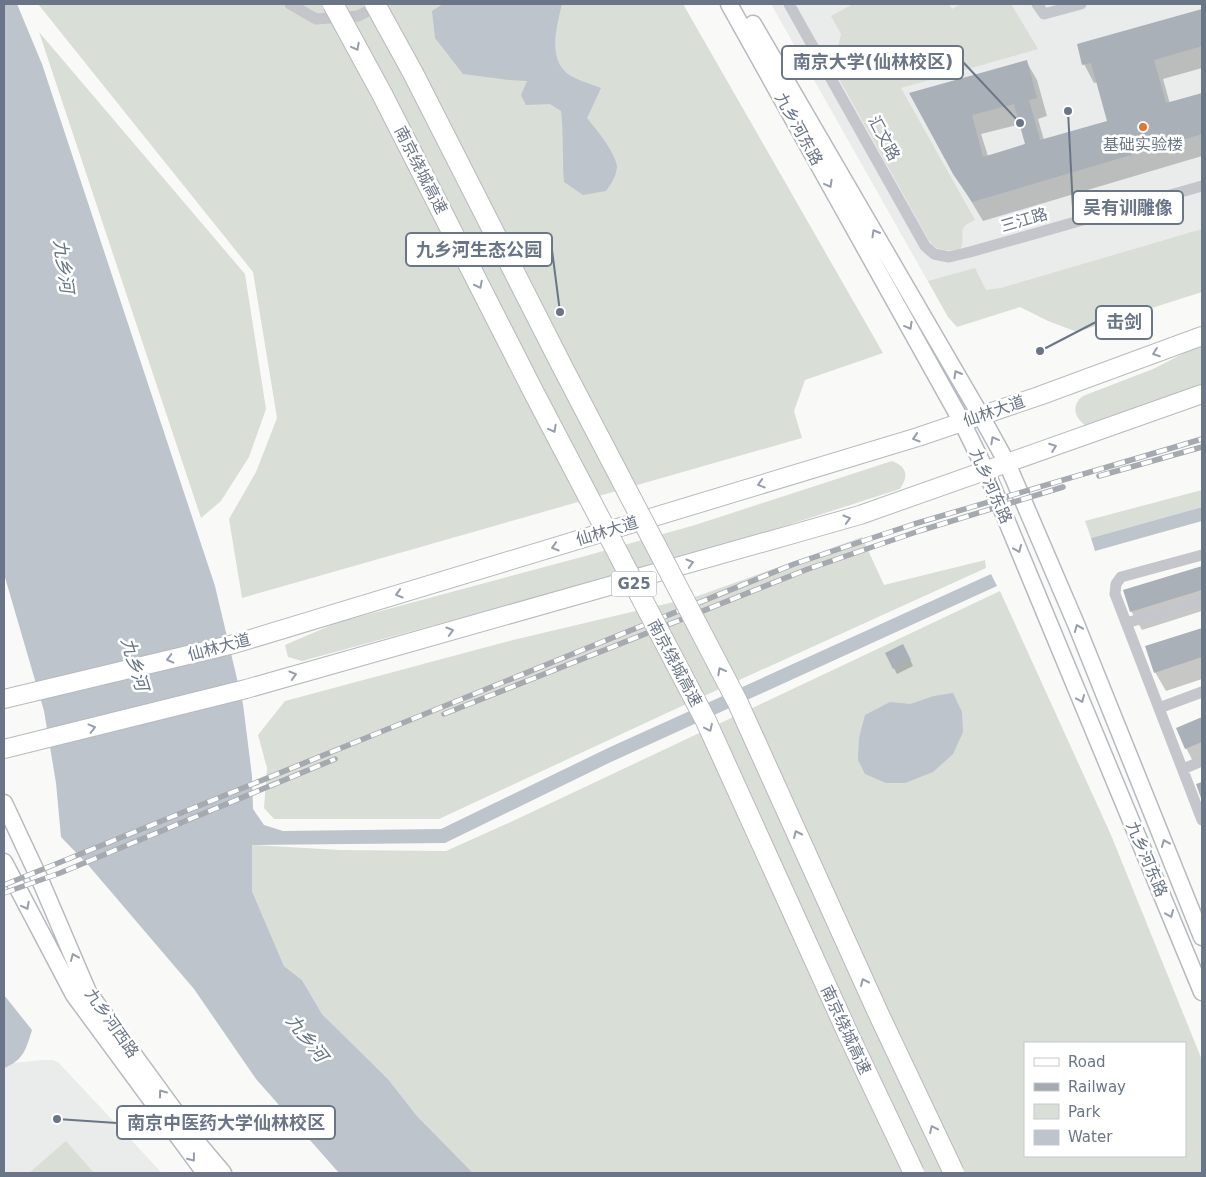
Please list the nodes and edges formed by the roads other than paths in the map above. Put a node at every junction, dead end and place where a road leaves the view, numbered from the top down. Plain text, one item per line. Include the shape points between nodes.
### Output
1 (290, 4) edge
2 (333, 4) edge
3 (376, 4) edge
4 (382, 4) edge
5 (729, 4) edge
6 (741, 4) edge
7 (789, 4) edge
8 (1037, 4) edge
9 (1082, 4) edge
10 (1202, 186) edge
11 (970, 252) joint
12 (1202, 336) edge
13 (1202, 394) edge
14 (981, 416) junction
15 (962, 422) junction
16 (1007, 463) junction
17 (986, 472) junction
18 (1202, 554) edge
19 (1202, 601) edge
20 (1126, 623) junction
21 (1202, 692) edge
22 (4, 699) edge
23 (1159, 708) junction
24 (4, 749) edge
25 (1202, 761) edge
26 (1182, 769) junction
27 (4, 803) edge
28 (1202, 820) edge
29 (4, 862) edge
30 (1202, 937) edge
31 (1202, 992) edge
32 (204, 1173) edge
33 (223, 1173) edge
34 (914, 1173) edge
35 (954, 1173) edge

1 - 4 street via 316,19 358,16
2 -> 34 highway, 南京绕城高速 / G25, bridge via 706,721
35 -> 3 highway, G25, bridge via 737,701
5 -> 15 main road, 九乡河东路
14 -> 6 main road, 九乡河东路
7 - 11 street, 汇文路 via 926,246 934,254 949,257
8 - 9 street via 1044,14
10 - 11 street, 三江路
12 -> 14 main road, 仙林大道
16 -> 13 main road
14 - 15 main road, 仙林大道
16 -> 14 main road, 九乡河东路
15 - 17 main road, 九乡河东路
15 -> 22 main road, 仙林大道 via 234,644
16 - 17 main road
30 -> 16 main road, 九乡河东路 via 1076,624
24 -> 17 main road via 246,689 860,515
17 -> 31 main road, 九乡河东路
18 - 20 street via 1121,577 1115,594
19 - 20 street
20 - 23 street
21 - 23 street
23 - 26 street
25 - 26 street
26 - 28 street
33 -> 27 main road, 九乡河西路 via 201,1148 88,992
29 -> 32 main road, 九乡河西路 via 74,995

